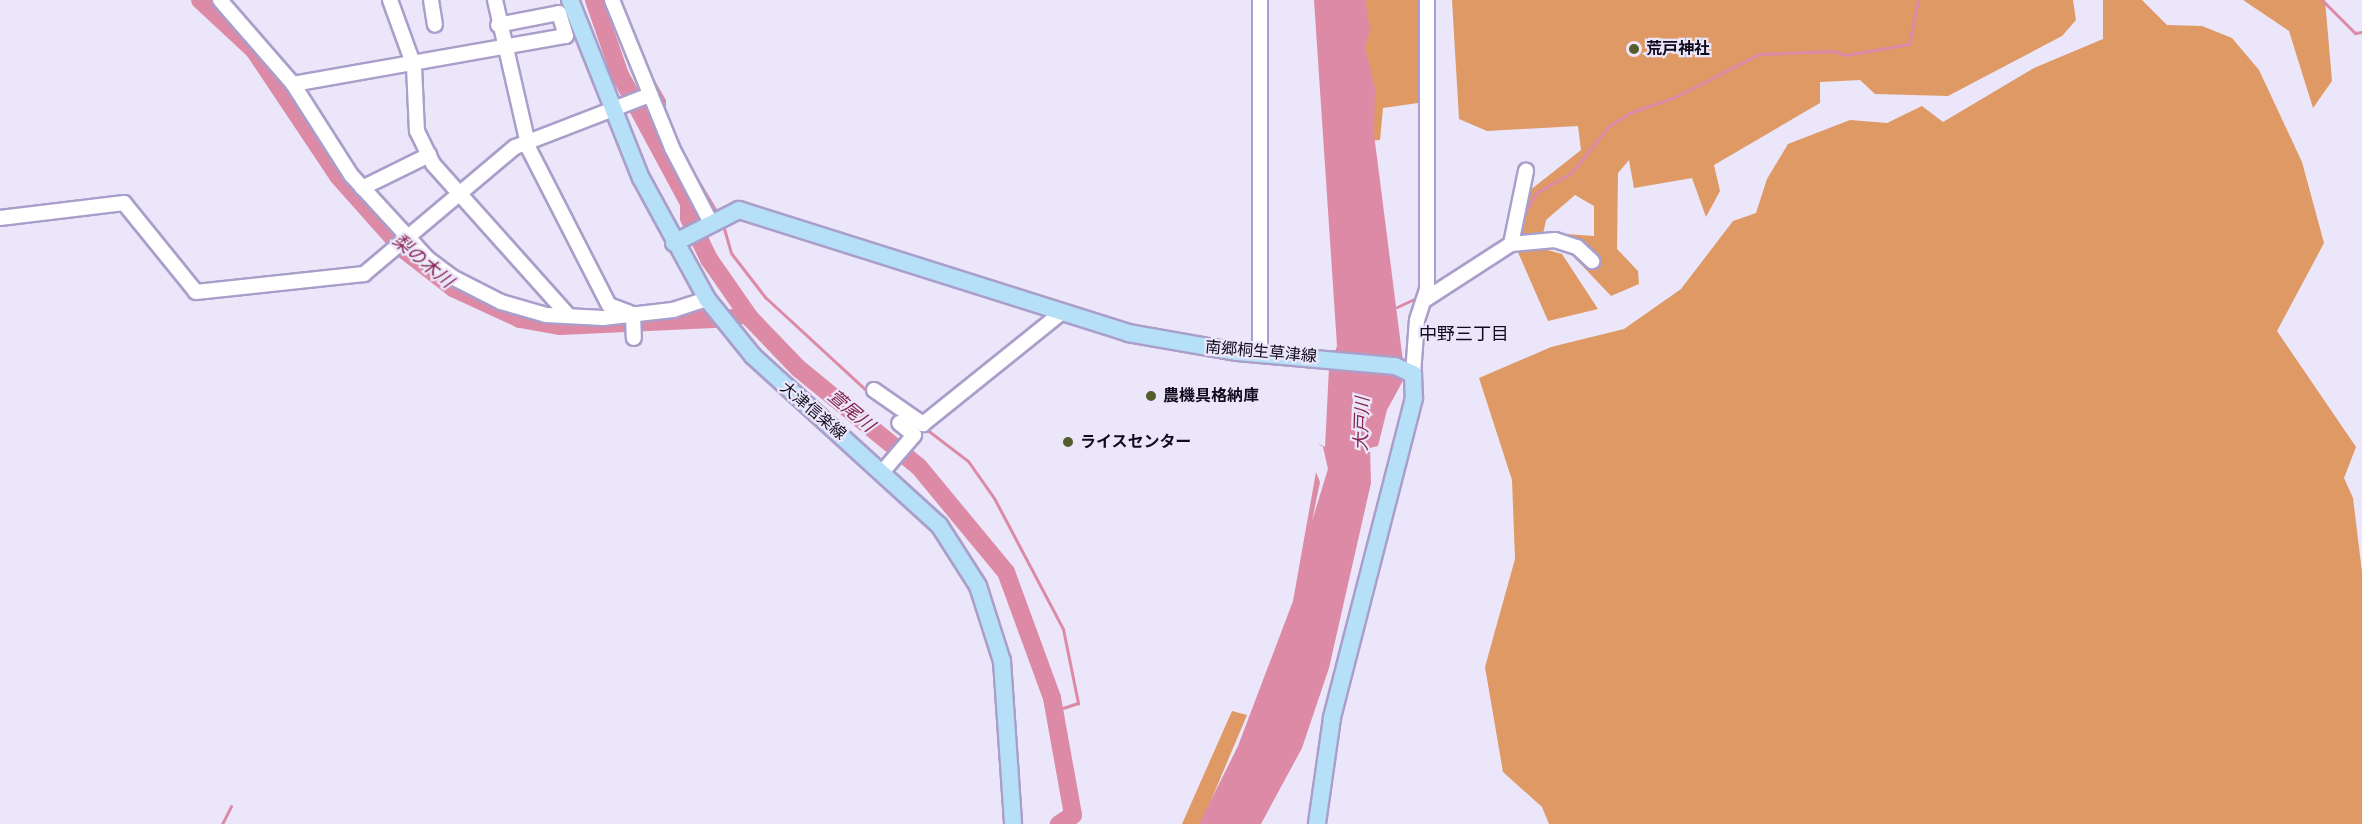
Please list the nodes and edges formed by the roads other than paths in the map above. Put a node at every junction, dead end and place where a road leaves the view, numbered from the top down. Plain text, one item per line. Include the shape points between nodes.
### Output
1 (220, 0) edge
2 (390, 0) edge
3 (431, 0) edge
4 (495, 0) edge
5 (570, 0) edge
6 (612, 0) edge
7 (1260, 0) edge
8 (1427, 0) edge
9 (570, 24) junction
10 (435, 25) dead end
11 (498, 25) junction
12 (501, 47) junction
13 (414, 66) junction
14 (290, 81) junction
15 (650, 95) junction
16 (616, 109) junction
17 (526, 140) junction
18 (429, 155) junction
19 (1526, 171) dead end
20 (362, 188) junction
21 (460, 196) junction
22 (0, 218) edge
23 (710, 224) junction
24 (404, 236) junction
25 (676, 242) junction
26 (1511, 244) junction
27 (1592, 261) dead end
28 (1426, 294) junction
29 (711, 304) junction
30 (1061, 313) junction
31 (632, 314) junction
32 (569, 316) junction
33 (634, 338) dead end
34 (1260, 350) junction
35 (1410, 372) junction
36 (874, 390) dead end
37 (899, 423) dead end
38 (888, 467) junction
39 (1013, 824) edge
40 (1317, 824) edge

1 - 14 street
2 - 13 street
3 - 10 street
4 - 11 street
5 - 9 main road, 大津信楽線
6 - 15 street
7 - 34 street
8 - 28 street
9 - 11 street via 559,14
9 - 12 street via 566,36
9 - 16 main road, 大津信楽線
11 - 12 street
12 - 13 street
12 - 17 street
13 - 14 street
13 - 18 street via 417,132
14 - 20 street
15 - 16 street
15 - 23 street
16 - 17 street
16 - 25 main road, 大津信楽線
17 - 21 street
17 - 31 street via 593,279 609,305
18 - 20 street
18 - 21 street
19 - 26 street
20 - 24 street
21 - 24 street
21 - 32 street
22 - 24 street via 124,203 196,292 364,274
23 - 25 main road, 南郷桐生草津線
23 - 30 main road, 南郷桐生草津線 via 739,210 762,214
24 - 32 street via 427,258 476,290 517,308
25 - 29 main road, 大津信楽線
26 - 27 street via 1555,240 1576,247
26 - 28 street
28 - 35 street via 1417,320
29 - 31 street
29 - 38 main road, 大津信楽線 via 788,390
30 - 34 main road, 南郷桐生草津線 via 1180,345
30 - 36 street via 923,424
31 - 32 street
31 - 33 street
34 - 35 main road, 南郷桐生草津線
35 - 40 main road via 1414,398 1332,718
37 - 38 street via 914,435
38 - 39 main road, 大津信楽線 via 939,525 978,586 1002,661

